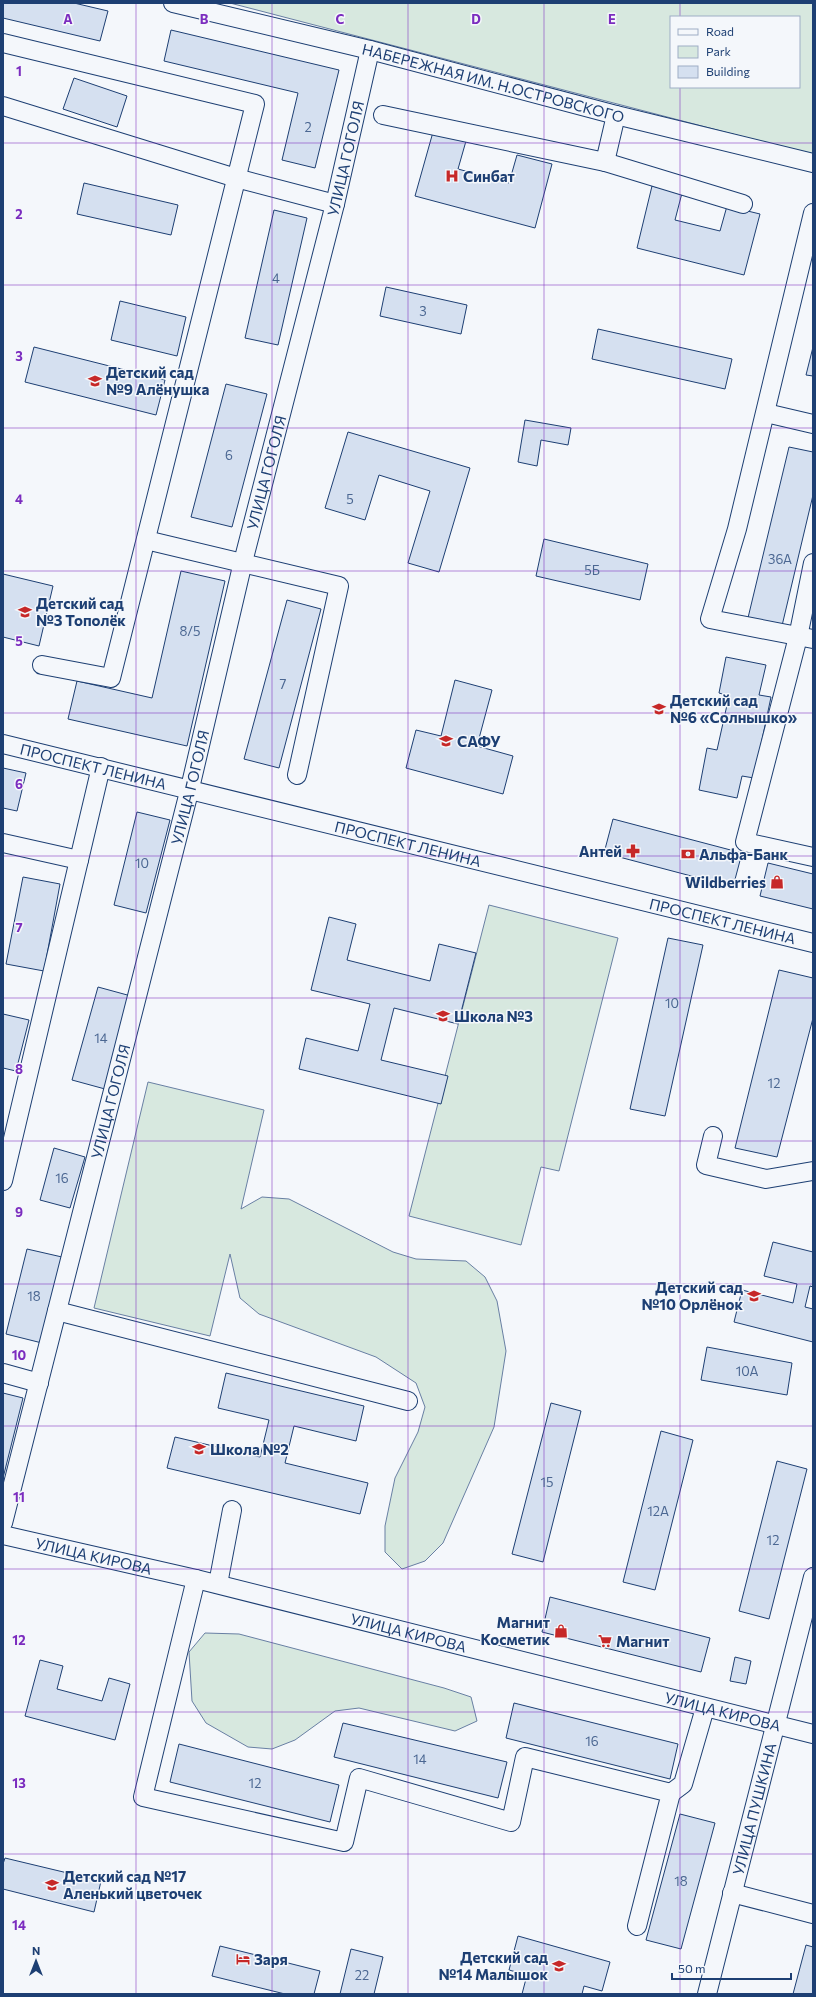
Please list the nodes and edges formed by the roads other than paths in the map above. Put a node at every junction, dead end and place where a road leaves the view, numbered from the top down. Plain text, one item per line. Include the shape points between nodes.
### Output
1 (173, 3) edge
2 (3, 43) edge
3 (370, 50) junction
4 (3, 106) edge
5 (384, 115) dead end
6 (616, 115) junction
7 (605, 162) junction
8 (813, 163) edge
9 (236, 178) junction
10 (336, 204) junction
11 (743, 204) dead end
12 (813, 213) edge
13 (766, 413) junction
14 (813, 424) edge
15 (146, 540) junction
16 (243, 562) junction
17 (813, 563) edge
18 (806, 638) edge
19 (42, 665) dead end
20 (3, 744) edge
21 (101, 767) junction
22 (297, 775) dead end
23 (190, 788) junction
24 (3, 842) edge
25 (813, 857) edge
26 (79, 860) junction
27 (813, 943) edge
28 (713, 1136) dead end
29 (813, 1171) edge
30 (3, 1180) edge
31 (57, 1311) junction
32 (3, 1373) edge
33 (39, 1383) junction
34 (408, 1401) dead end
35 (232, 1510) dead end
36 (3, 1522) edge
37 (3, 1535) edge
38 (813, 1577) edge
39 (196, 1579) junction
40 (218, 1584) junction
41 (705, 1708) junction
42 (774, 1726) junction
43 (813, 1734) edge
44 (671, 1793) junction
45 (732, 1893) junction
46 (813, 1914) edge
47 (637, 1926) dead end
48 (707, 1994) edge

1 - 3 street, НАБЕРЕЖНАЯ ИМ. Н.ОСТРОВСКОГО
2 - 9 street via 255,104
3 - 6 street, НАБЕРЕЖНАЯ ИМ. Н.ОСТРОВСКОГО
3 - 10 street, УЛИЦА ГОГОЛЯ
4 - 9 street
5 - 7 street
6 - 7 street
6 - 8 street, НАБЕРЕЖНАЯ ИМ. Н.ОСТРОВСКОГО
7 - 11 street
9 - 10 street
9 - 15 street
10 - 16 street, УЛИЦА ГОГОЛЯ
12 - 13 street
13 - 14 street
13 - 18 street via 737,529 710,619
15 - 16 street
15 - 19 street via 111,678
16 - 22 street via 339,586
16 - 23 street, УЛИЦА ГОГОЛЯ
17 - 18 street
18 - 25 street via 745,842
20 - 21 street, ПРОСПЕКТ ЛЕНИНА
21 - 23 street, ПРОСПЕКТ ЛЕНИНА
21 - 26 street
23 - 27 street, ПРОСПЕКТ ЛЕНИНА
23 - 31 street, УЛИЦА ГОГОЛЯ
24 - 26 street
26 - 30 street
28 - 29 street via 706,1165 766,1179
31 - 33 street, УЛИЦА ГОГОЛЯ
31 - 34 street
32 - 33 street
33 - 36 street, УЛИЦА ГОГОЛЯ
35 - 40 street
37 - 39 street, УЛИЦА КИРОВА
38 - 42 street, УЛИЦА ПУШКИНА
39 - 40 street, УЛИЦА КИРОВА
39 - 44 street via 143,1797 344,1842 359,1778 511,1822 525,1757
40 - 41 street, УЛИЦА КИРОВА
41 - 42 street, УЛИЦА КИРОВА
41 - 44 street via 683,1784
42 - 43 street, УЛИЦА КИРОВА
42 - 45 street, УЛИЦА ПУШКИНА
44 - 47 street
45 - 46 street
45 - 48 street, УЛИЦА ПУШКИНА

